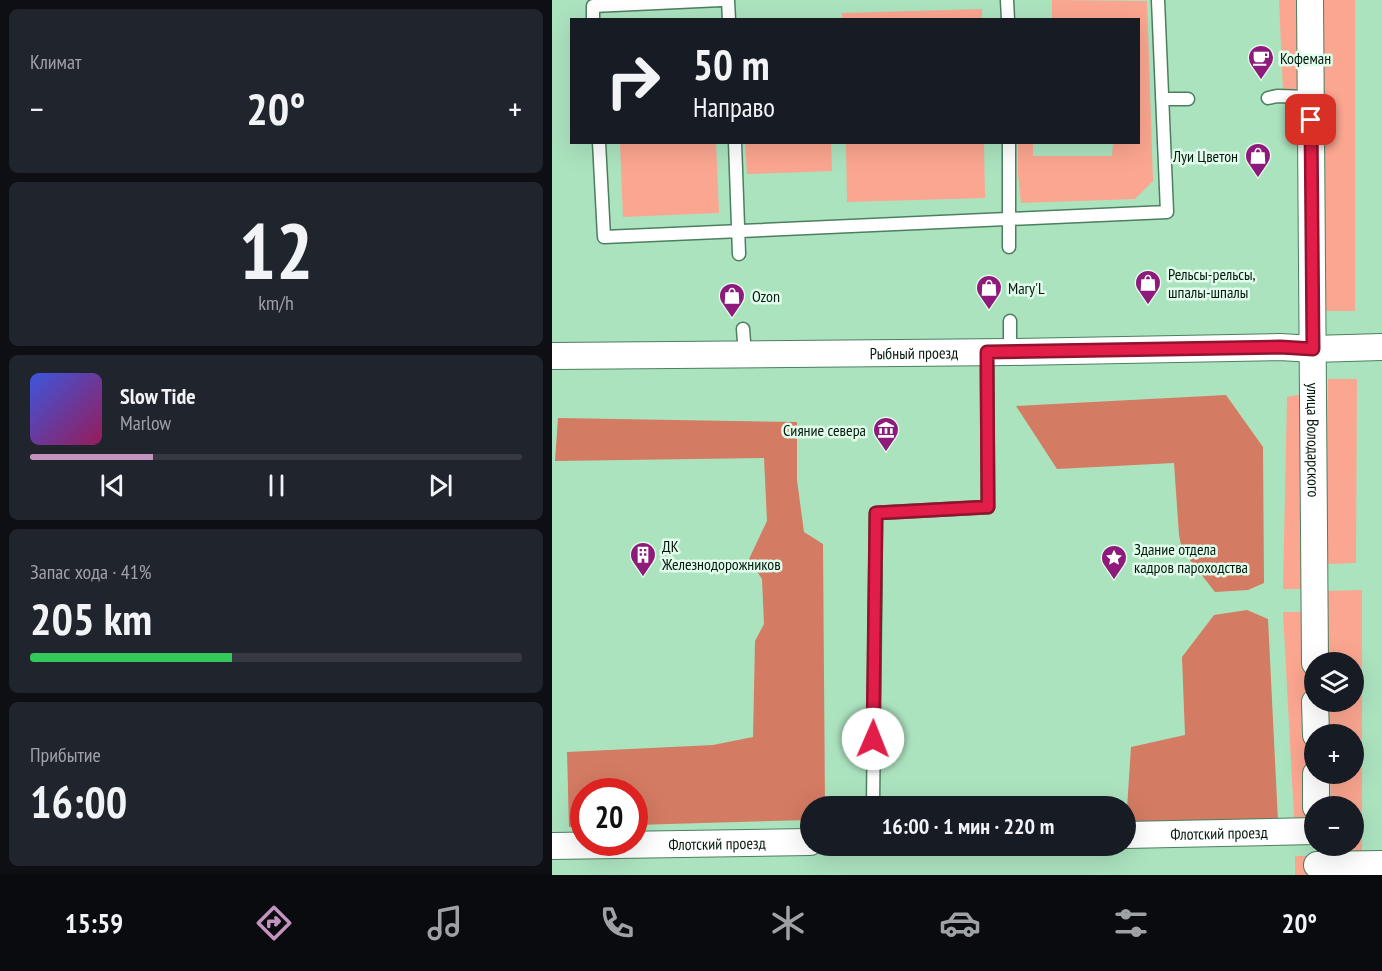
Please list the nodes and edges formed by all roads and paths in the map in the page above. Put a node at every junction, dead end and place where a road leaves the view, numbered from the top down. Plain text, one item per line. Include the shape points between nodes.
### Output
1 (721, 0) edge
2 (728, 0) edge
3 (1007, 0) edge
4 (1158, 0) edge
5 (1310, 0) edge
6 (593, 18) edge
7 (729, 18) edge
8 (1008, 18) edge
9 (1311, 97) junction
10 (1268, 98) dead end
11 (1162, 99) junction
12 (1188, 99) dead end
13 (599, 144) edge
14 (735, 144) edge
15 (1009, 144) edge
16 (1010, 219) junction
17 (739, 230) junction
18 (1009, 247) dead end
19 (739, 254) dead end
20 (1010, 321) dead end
21 (743, 329) dead end
22 (1382, 347) edge
23 (1313, 349) junction
24 (999, 352) junction
25 (746, 355) junction
26 (552, 357) edge
27 (1315, 652) edge
28 (873, 796) edge
29 (1304, 831) edge
30 (1136, 835) edge
31 (800, 842) edge
32 (552, 846) edge
33 (1317, 862) edge
34 (1382, 864) edge

1 - 6 lane via 592,6
2 - 7 lane
3 - 8 lane
4 - 11 lane
5 - 9 street, улица Володарского
9 - 10 lane
9 - 23 street, улица Володарского
11 - 12 lane
11 - 16 lane via 1167,212
13 - 17 lane via 604,237
14 - 17 lane
15 - 16 lane
16 - 17 lane
16 - 18 lane
17 - 19 lane
20 - 24 lane
21 - 25 lane
22 - 23 street, Рыбный проезд
23 - 24 street, Рыбный проезд
23 - 27 street, улица Володарского
24 - 25 street, Рыбный проезд
24 - 28 lane via 988,507 876,513
25 - 26 street, Рыбный проезд
29 - 30 street, Флотский проезд
31 - 32 street, Флотский проезд
33 - 34 street

